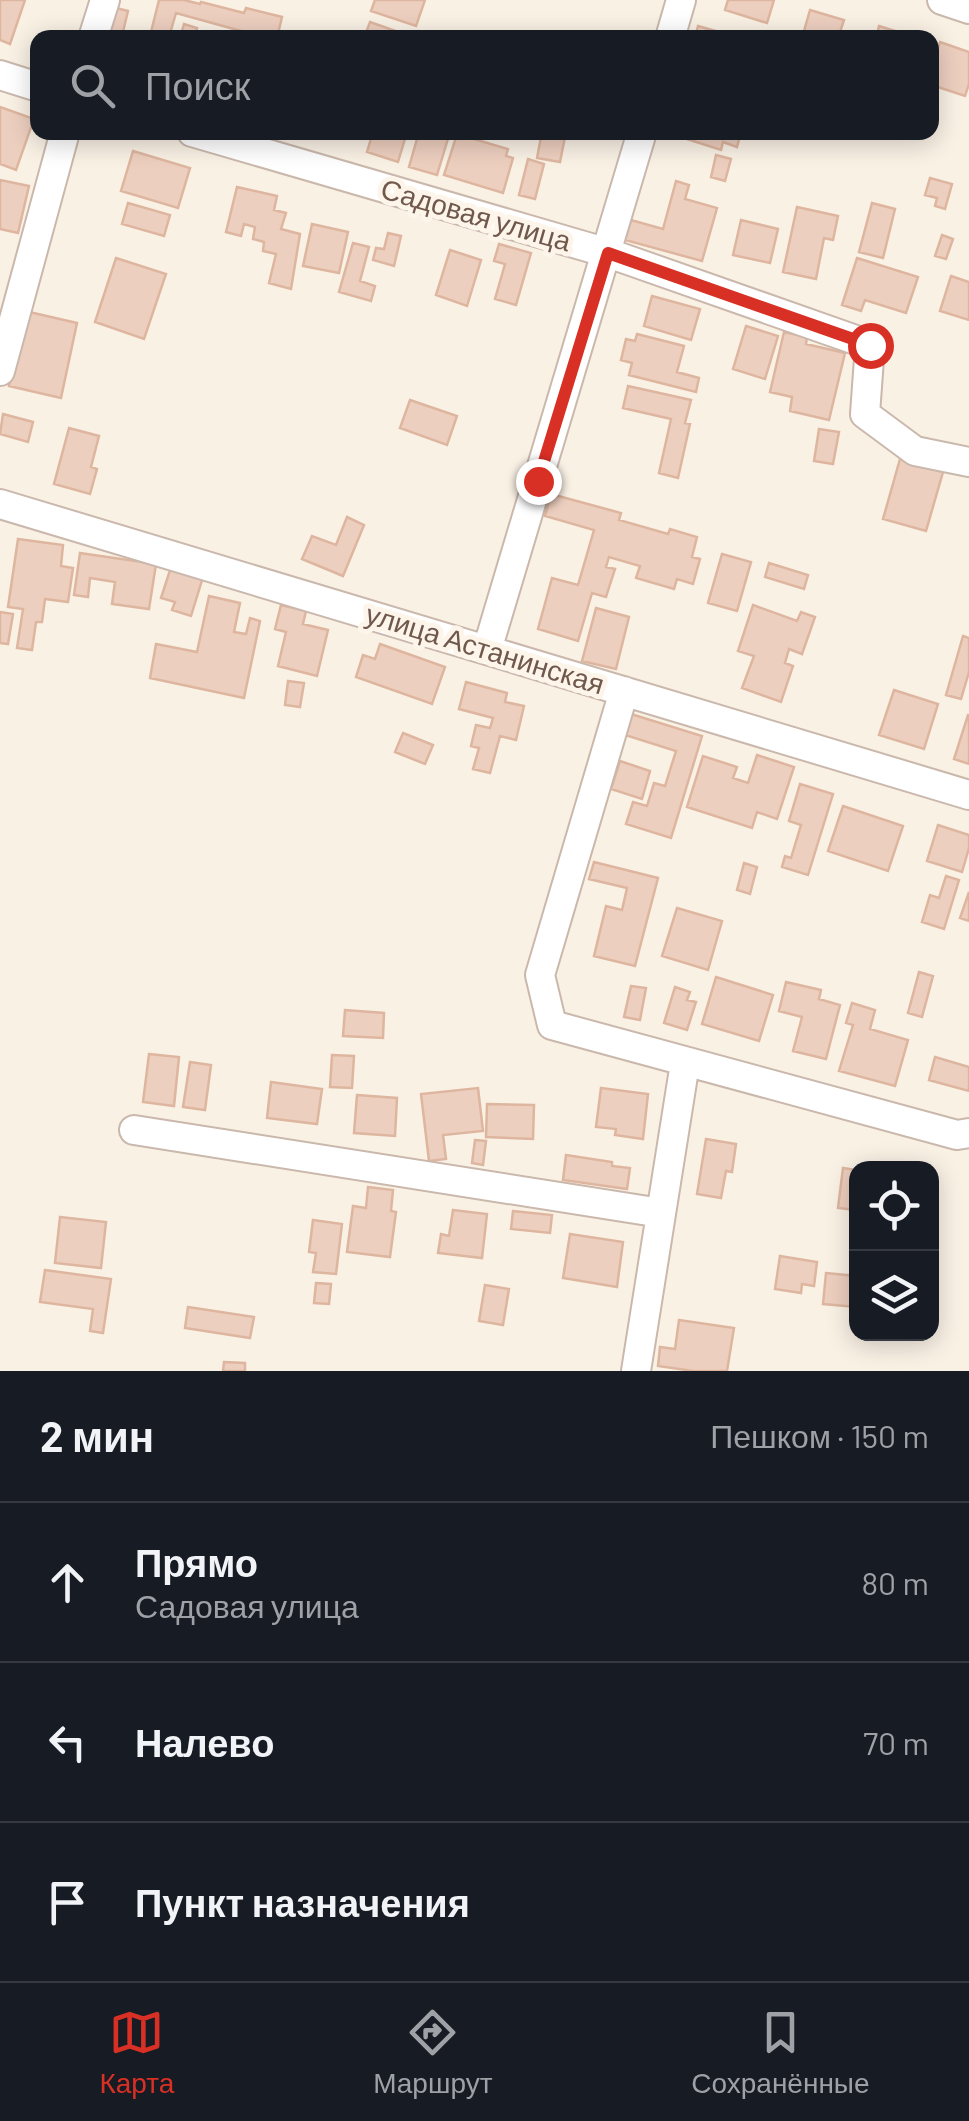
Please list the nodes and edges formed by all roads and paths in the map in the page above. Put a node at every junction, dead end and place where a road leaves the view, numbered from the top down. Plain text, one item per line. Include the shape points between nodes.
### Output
1 (105, 0) edge
2 (680, 0) edge
3 (942, 0) edge
4 (969, 9) edge
5 (96, 30) edge
6 (672, 30) edge
7 (0, 75) edge
8 (30, 84) edge
9 (63, 140) edge
10 (220, 140) edge
11 (640, 140) edge
12 (608, 253) junction
13 (0, 370) edge
14 (969, 462) edge
15 (0, 504) edge
16 (487, 650) junction
17 (624, 692) junction
18 (969, 795) edge
19 (686, 1063) junction
20 (134, 1130) dead end
21 (969, 1134) edge
22 (661, 1213) junction
23 (636, 1371) edge

1 - 5 street
2 - 6 street
3 - 4 street
7 - 8 street
9 - 13 street
10 - 12 street, Садовая улица
11 - 12 street
12 - 14 street, Садовая улица via 870,345 866,414 915,452
12 - 16 street
15 - 16 street, улица Астанинская
16 - 17 street, улица Астанинская
17 - 18 street, улица Астанинская
17 - 19 street via 540,975 552,1025
19 - 21 street
19 - 22 street
20 - 22 street
22 - 23 street

